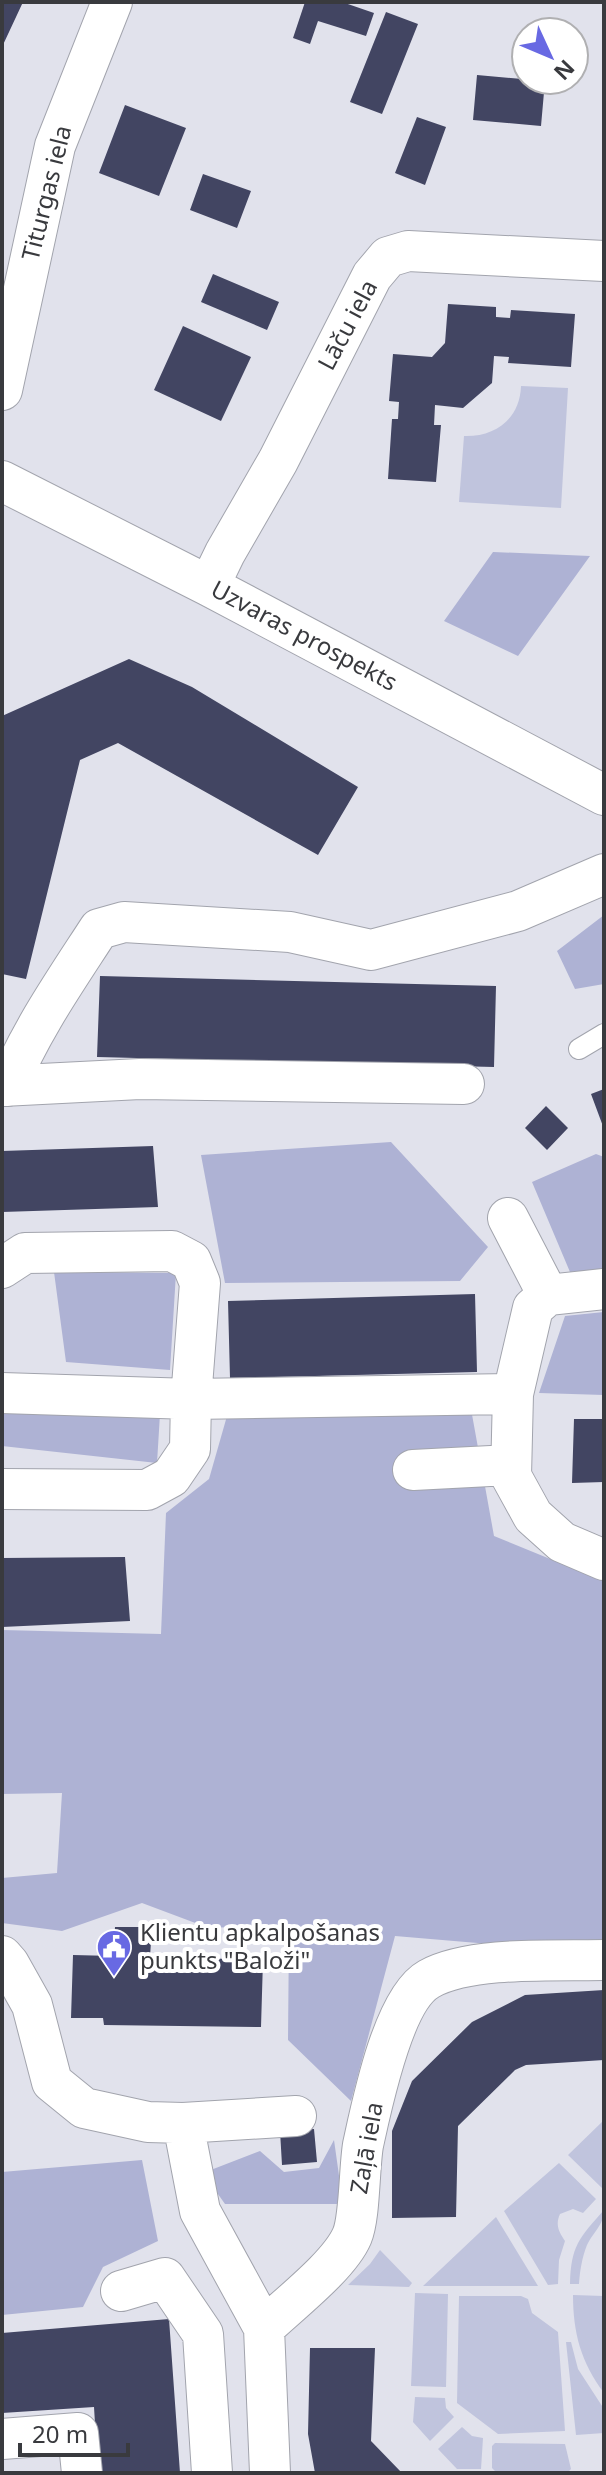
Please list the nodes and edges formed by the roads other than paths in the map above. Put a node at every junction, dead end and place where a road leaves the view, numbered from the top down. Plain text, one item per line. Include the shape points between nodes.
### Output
1 (112, 2) edge
2 (604, 261) edge
3 (2, 390) edge
4 (2, 481) edge
5 (209, 586) junction
6 (604, 795) edge
7 (604, 874) edge
8 (604, 1034) edge
9 (579, 1049) dead end
10 (464, 1084) dead end
11 (5, 1086) edge
12 (508, 1218) dead end
13 (2, 1268) edge
14 (604, 1289) edge
15 (548, 1295) junction
16 (2, 1393) edge
17 (513, 1394) junction
18 (191, 1399) junction
19 (511, 1465) junction
20 (413, 1470) dead end
21 (2, 1489) edge
22 (604, 1560) edge
23 (2, 1956) edge
24 (604, 1960) edge
25 (296, 2116) dead end
26 (183, 2123) junction
27 (121, 2291) dead end
28 (264, 2328) junction
29 (208, 2406) junction
30 (266, 2408) junction
31 (2, 2439) edge
32 (82, 2473) edge
33 (212, 2473) edge
34 (270, 2473) edge

1 - 3 street, Titurgas iela via 55,146
2 - 5 street, Lāču iela via 408,251 388,257 372,276
4 - 5 street, Uzvaras prospekts
5 - 6 street, Uzvaras prospekts
7 - 11 street via 518,911 371,950 290,932 124,922 99,929
8 - 9 lane
10 - 11 street via 140,1079
12 - 15 street
13 - 18 street via 25,1253 172,1251 191,1261 200,1283
14 - 15 street
15 - 17 street via 533,1308
16 - 18 street
17 - 18 street
17 - 19 street
18 - 21 street via 190,1449 171,1477 147,1490
19 - 20 street
19 - 22 street via 511,1476 533,1516 562,1542
23 - 26 street via 32,2005 52,2082 84,2108 148,2122
24 - 28 street, Zaļā iela via 452,1969 427,1979 409,1998 397,2021 363,2147 353,2235 335,2262
25 - 26 street
26 - 28 street via 200,2211
27 - 29 street via 165,2278 203,2334
28 - 30 street
29 - 30 street
29 - 33 street
30 - 34 street
31 - 32 street via 78,2433

